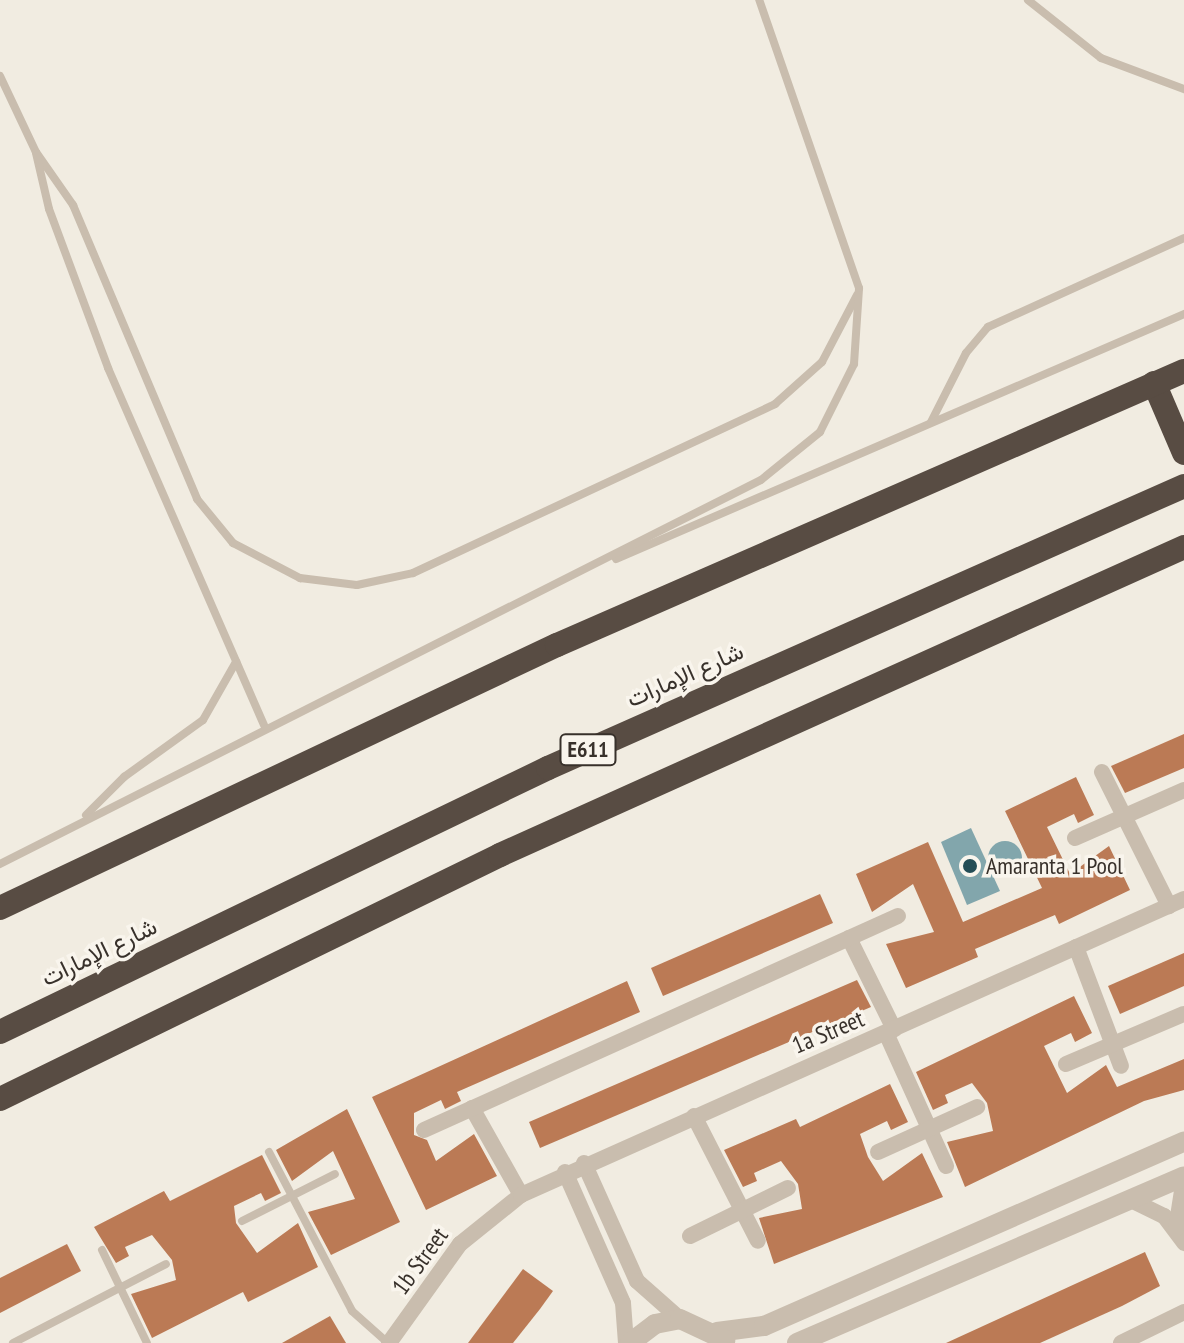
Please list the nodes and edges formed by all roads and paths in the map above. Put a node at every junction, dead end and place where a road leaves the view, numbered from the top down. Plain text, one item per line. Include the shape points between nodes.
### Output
1 (759, 0) edge
2 (1028, 0) edge
3 (0, 76) edge
4 (1184, 89) edge
5 (36, 152) junction
6 (1184, 238) edge
7 (859, 288) junction
8 (1184, 314) edge
9 (1184, 371) edge
10 (1154, 383) junction
11 (931, 422) junction
12 (1184, 453) edge
13 (1184, 486) edge
14 (1184, 547) edge
15 (578, 573) junction
16 (236, 661) junction
17 (264, 725) junction
18 (1102, 772) dead end
19 (1184, 790) edge
20 (1123, 816) junction
21 (83, 819) junction
22 (1075, 838) dead end
23 (0, 864) edge
24 (1177, 903) edge
25 (0, 908) edge
26 (898, 916) dead end
27 (849, 938) junction
28 (1076, 947) junction
29 (1184, 1014) edge
30 (890, 1031) junction
31 (0, 1032) edge
32 (1113, 1044) junction
33 (1066, 1064) dead end
34 (1121, 1066) dead end
35 (0, 1099) edge
36 (977, 1107) dead end
37 (472, 1108) junction
38 (694, 1116) junction
39 (929, 1129) junction
40 (424, 1130) dead end
41 (1184, 1142) edge
42 (269, 1152) dead end
43 (878, 1152) dead end
44 (584, 1163) junction
45 (946, 1166) dead end
46 (565, 1172) junction
47 (335, 1174) dead end
48 (1184, 1177) edge
49 (788, 1188) dead end
50 (521, 1195) junction
51 (291, 1196) junction
52 (1131, 1200) junction
53 (742, 1210) junction
54 (494, 1212) joint
55 (242, 1221) dead end
56 (690, 1236) dead end
57 (1180, 1236) edge
58 (758, 1241) dead end
59 (102, 1250) dead end
60 (166, 1264) dead end
61 (121, 1288) junction
62 (1180, 1316) edge
63 (680, 1319) junction
64 (722, 1338) edge
65 (13, 1343) edge
66 (147, 1343) edge
67 (388, 1343) edge
68 (628, 1343) edge
69 (797, 1343) edge
70 (1121, 1343) edge

1 - 7 lane
2 - 4 lane via 1101,58
3 - 5 lane
5 - 7 lane via 73,205 202,507 249,554 319,583 357,585 413,573 775,404 834,345
5 - 16 lane via 49,209 108,368
6 - 11 lane via 988,327 966,353
7 - 15 lane via 860,339 846,388 802,451 761,480
8 - 11 lane
9 - 10 highway
10 - 12 highway
10 - 25 highway via 557,645
11 - 15 lane
13 - 31 highway, شارع الإمارات / E611 via 548,768
14 - 35 highway via 486,861
15 - 17 lane
16 - 17 lane
16 - 21 lane via 203,720 124,777
17 - 21 lane
18 - 20 street
19 - 20 street
20 - 22 street
20 - 24 street
21 - 23 lane
24 - 28 street, 1a Street
26 - 27 street
27 - 30 street
27 - 37 street
28 - 30 street, 1a Street
28 - 32 street
29 - 32 street
30 - 38 street, 1a Street
30 - 39 street
32 - 33 street
32 - 34 street
36 - 39 street
37 - 40 street
37 - 50 street
38 - 44 street, 1a Street
38 - 53 street
39 - 43 street
39 - 45 street
41 - 64 street via 764,1326
42 - 51 lane
44 - 46 street, 1a Street
44 - 63 street via 637,1281
46 - 50 street, 1a Street
46 - 68 street via 623,1303
47 - 51 lane
48 - 52 street
48 - 57 street
49 - 53 street
50 - 54 street, 1a Street
51 - 55 lane
51 - 67 lane via 352,1311
52 - 57 street
52 - 69 street
53 - 56 street
53 - 58 street
54 - 67 street, 1b Street via 460,1244
59 - 61 lane
60 - 61 lane
61 - 65 lane
61 - 66 lane
62 - 70 street
63 - 64 street
63 - 68 street via 655,1324

